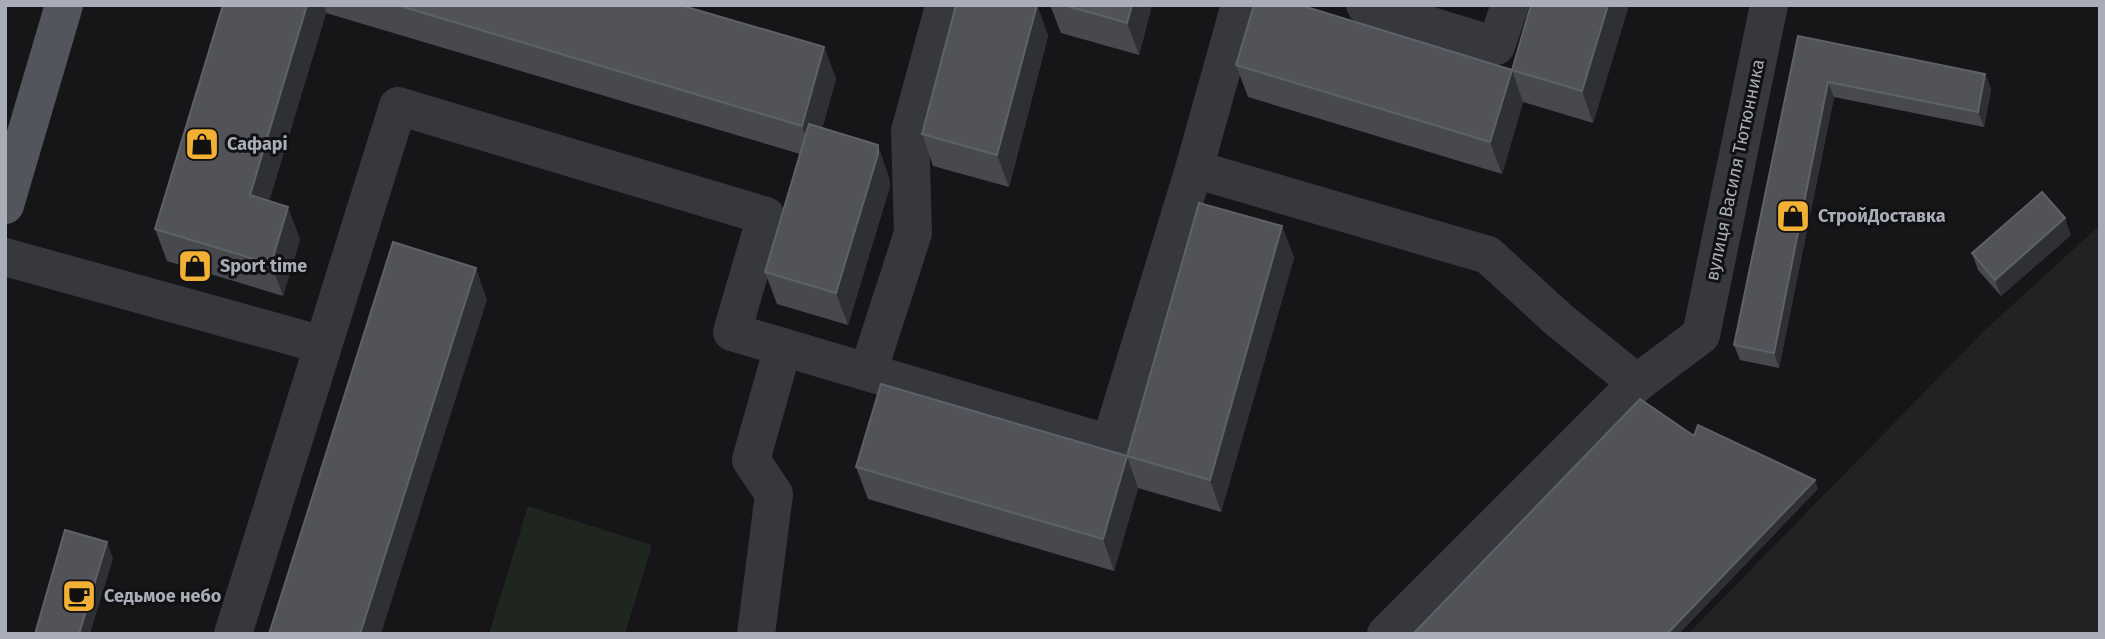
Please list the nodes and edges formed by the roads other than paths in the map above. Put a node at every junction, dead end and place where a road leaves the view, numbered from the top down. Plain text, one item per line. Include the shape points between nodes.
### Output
1 (64, 5) edge
2 (961, 5) edge
3 (1240, 5) edge
4 (1365, 5) edge
5 (1510, 5) edge
6 (1769, 5) edge
7 (1402, 11) edge
8 (1194, 169) junction
9 (8, 185) edge
10 (5, 257) edge
11 (323, 345) junction
12 (783, 347) junction
13 (868, 372) junction
14 (1637, 383) junction
15 (233, 634) edge
16 (756, 634) edge
17 (1386, 634) edge

1 - 9 main road
2 - 13 street via 942,14 910,131 913,233
3 - 8 street
4 - 7 street
5 - 7 street via 1496,46
6 - 14 street, вулиця Василя Тютюнника via 1701,335
8 - 13 street via 1110,444
8 - 14 street via 1488,255
10 - 11 street
11 - 12 street via 398,106 766,216 732,332
11 - 15 street
12 - 13 street
12 - 16 street via 751,460 774,494
14 - 17 street

